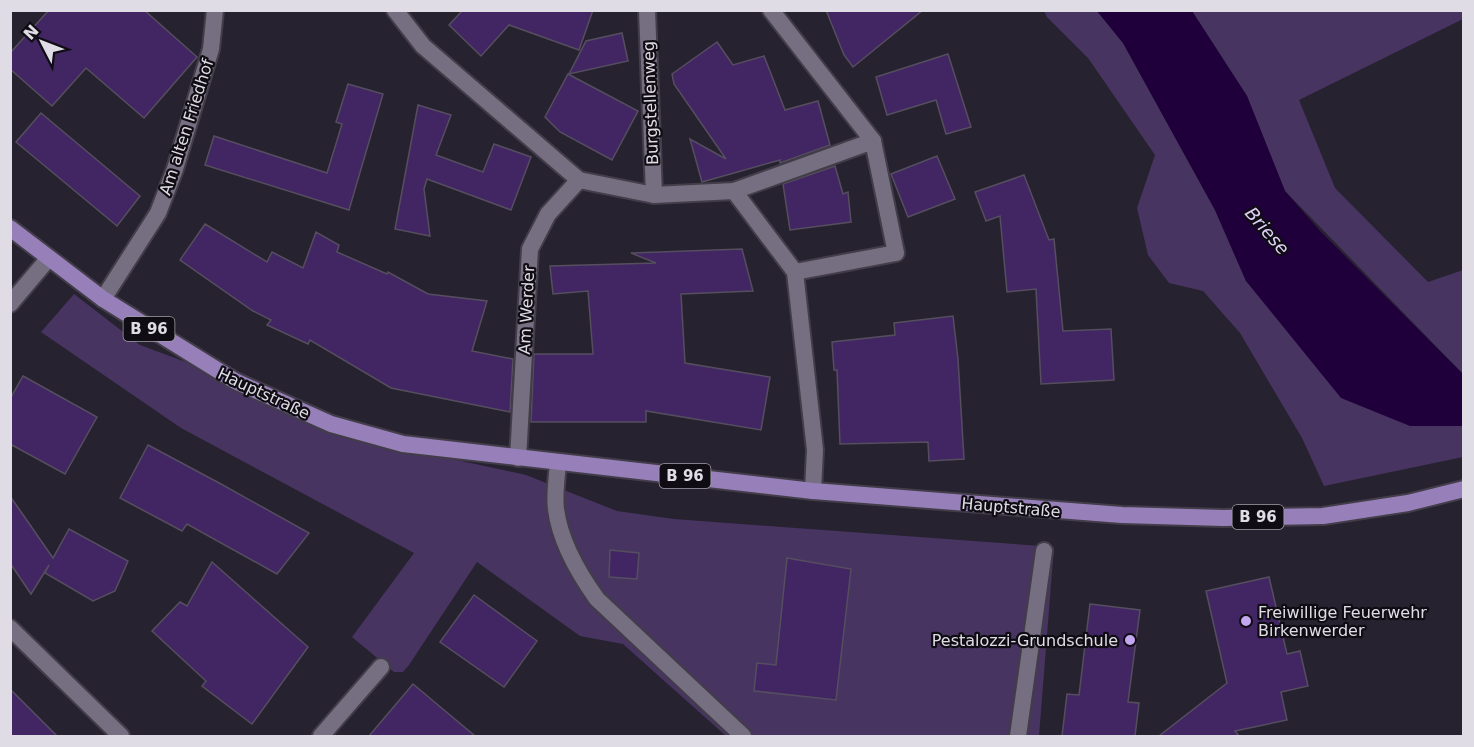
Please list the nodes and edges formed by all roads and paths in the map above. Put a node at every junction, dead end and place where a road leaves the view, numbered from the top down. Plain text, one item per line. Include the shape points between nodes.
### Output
1 (215, 10) edge
2 (395, 10) edge
3 (647, 10) edge
4 (771, 10) edge
5 (873, 141) junction
6 (579, 180) junction
7 (734, 191) junction
8 (654, 195) junction
9 (10, 228) edge
10 (48, 259) junction
11 (795, 272) junction
12 (13, 296) edge
13 (103, 299) junction
14 (518, 458) junction
15 (558, 462) junction
16 (1464, 489) edge
17 (813, 491) junction
18 (1044, 551) dead end
19 (10, 628) edge
20 (381, 667) dead end
21 (121, 736) edge
22 (321, 736) edge
23 (743, 736) edge
24 (1018, 736) edge

1 - 13 street, Am alten Friedhof via 211,49 175,169 148,230
2 - 6 street via 423,46
3 - 8 street, Burgstellenweg
4 - 5 street
5 - 7 street
5 - 11 street via 896,253
6 - 8 street
6 - 14 street, Am Werder via 548,214 530,249
7 - 8 street
7 - 11 street
9 - 10 main road, Hauptstraße / B 96
10 - 12 street
10 - 13 main road, Hauptstraße / B 96
11 - 17 street via 815,450
13 - 14 main road, Hauptstraße / B 96 via 235,381 331,424 403,444
14 - 15 main road, Hauptstraße / B 96
15 - 17 main road, Hauptstraße / B 96
15 - 23 street via 556,511 568,550 587,585 597,599
16 - 17 main road, Hauptstraße / B 96 via 1408,503 1323,516 1222,518 1112,515
18 - 24 street
19 - 21 street
20 - 22 street

